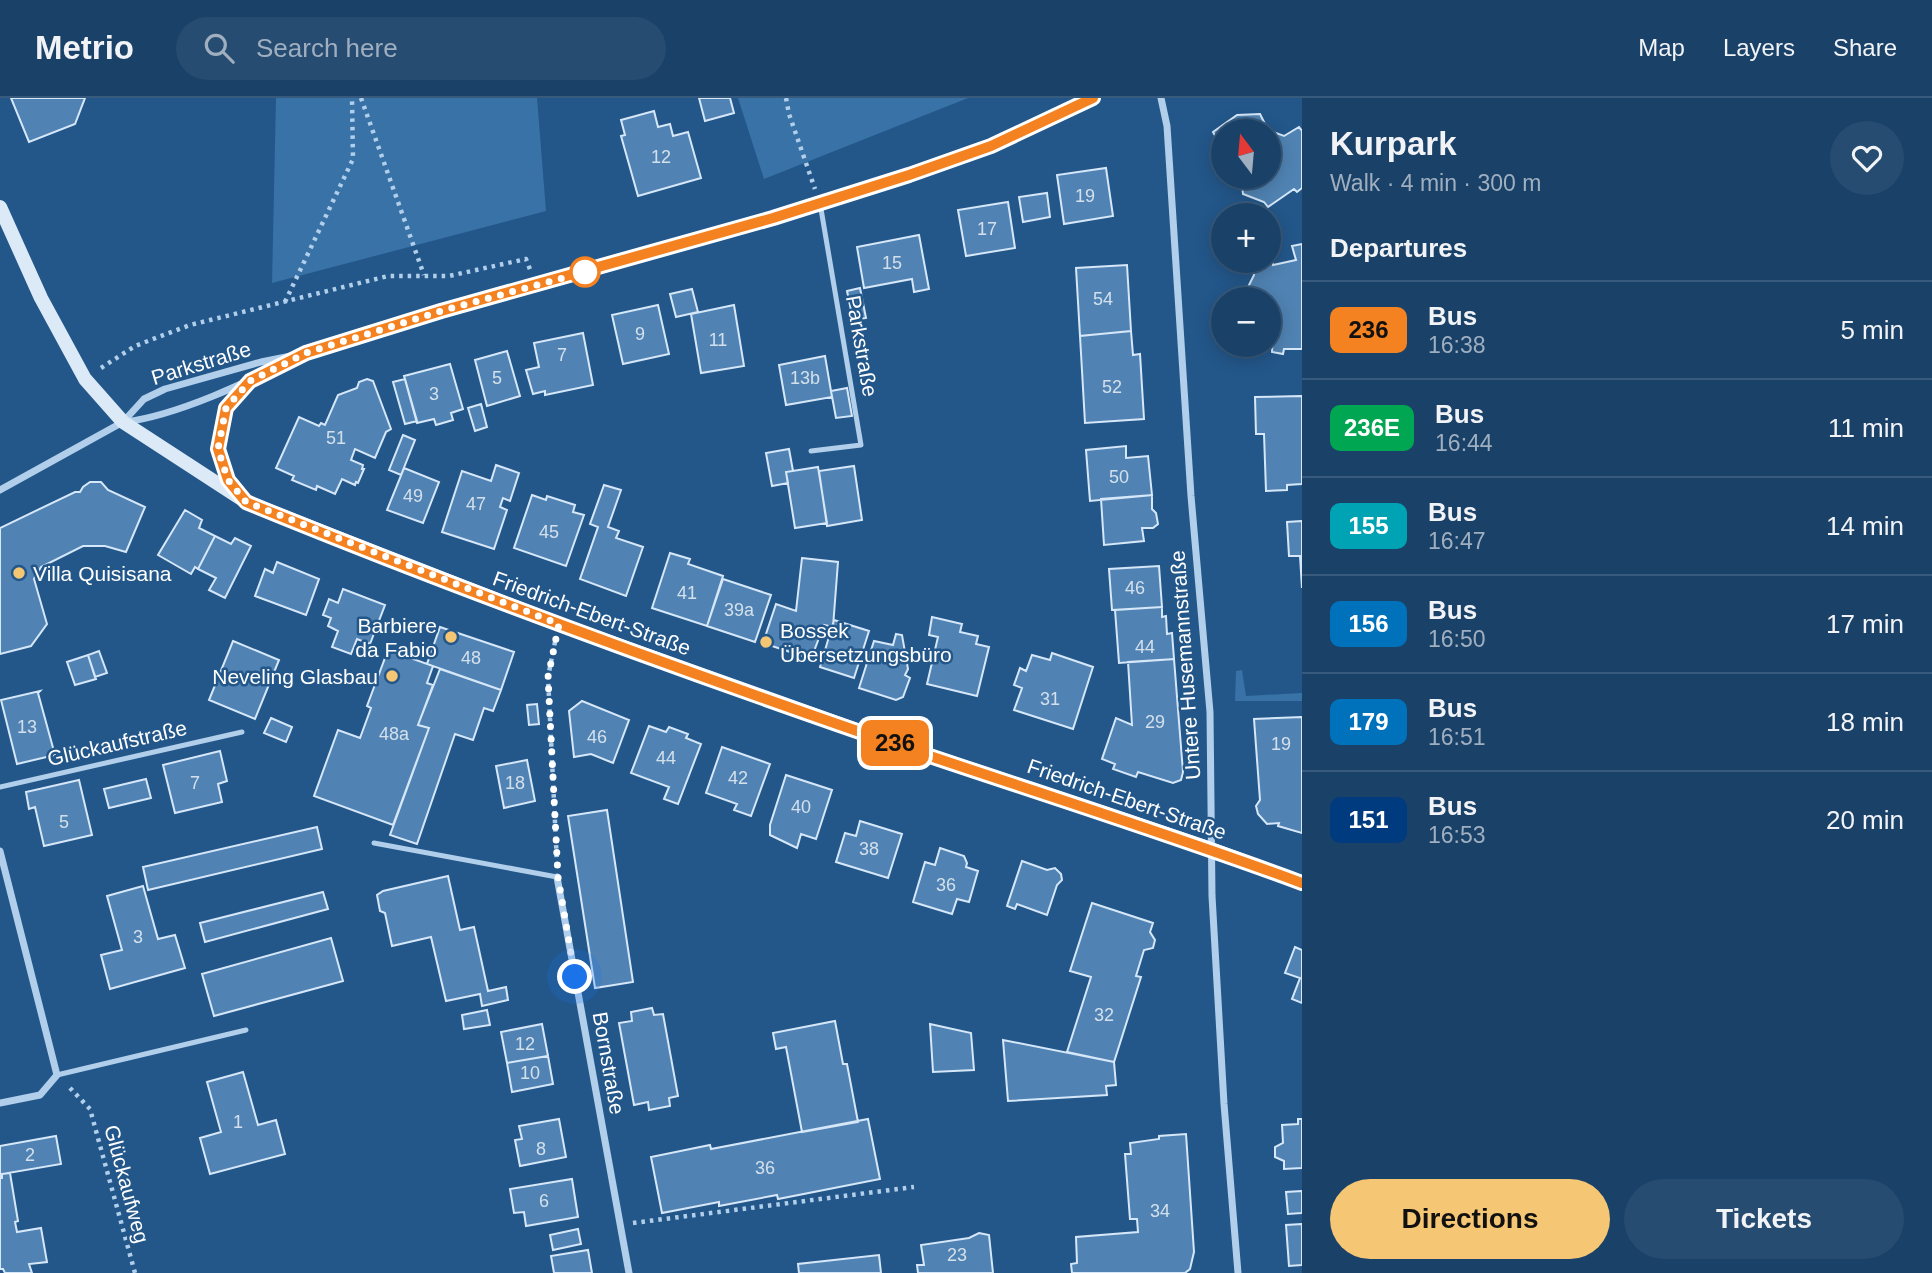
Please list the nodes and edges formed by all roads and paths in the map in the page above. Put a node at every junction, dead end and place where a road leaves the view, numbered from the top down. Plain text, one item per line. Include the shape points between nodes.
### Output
1 (352, 98) edge
2 (361, 98) edge
3 (786, 98) edge
4 (1093, 98) edge
5 (1161, 98) edge
6 (820, 203) junction
7 (0, 207) edge
8 (3, 222) edge
9 (424, 275) junction
10 (536, 286) junction
11 (285, 302) junction
12 (306, 353) junction
13 (85, 379) junction
14 (250, 381) junction
15 (123, 422) junction
16 (811, 451) dead end
17 (0, 490) edge
18 (246, 502) junction
19 (559, 624) junction
20 (242, 732) dead end
21 (0, 787) edge
22 (374, 843) dead end
23 (1211, 849) junction
24 (0, 851) edge
25 (558, 877) junction
26 (1302, 883) edge
27 (246, 1030) dead end
28 (57, 1075) junction
29 (0, 1103) edge
30 (914, 1187) dead end
31 (620, 1224) junction
32 (135, 1273) edge
33 (629, 1273) edge
34 (1238, 1273) edge

1 - 11 path via 353,159
2 - 9 path
3 - 6 path
4 - 6 street, Parkstraße via 991,146
5 - 23 street, Untere Husemannstraße via 1167,126 1209,700
6 - 10 street, Parkstraße
6 - 16 lane, Parkstraße via 861,445
7 - 8 main road, Friedrich-Ebert-Straße
8 - 13 main road, Friedrich-Ebert-Straße
9 - 10 path via 449,276 526,259
9 - 11 path via 388,276
10 - 12 street, Parkstraße
11 - 13 path via 190,325 135,346
12 - 14 street, Parkstraße
12 - 15 street, Parkstraße via 165,389 144,399
13 - 15 main road, Friedrich-Ebert-Straße
14 - 15 street, Parkstraße via 150,419
14 - 18 street, Parkstraße via 226,408 218,449 228,480
15 - 17 street
15 - 18 main road, Friedrich-Ebert-Straße
18 - 19 main road, Friedrich-Ebert-Straße
19 - 23 main road, Friedrich-Ebert-Straße via 910,749
19 - 25 path via 548,677
20 - 21 lane, Glückaufstraße
22 - 25 lane
23 - 26 main road, Friedrich-Ebert-Straße
23 - 34 street, Untere Husemannstraße
24 - 28 street
25 - 31 street, Bornstraße
27 - 28 lane
28 - 29 street via 40,1095
28 - 32 path, Glückaufweg via 90,1109
30 - 31 path
31 - 33 street, Bornstraße

